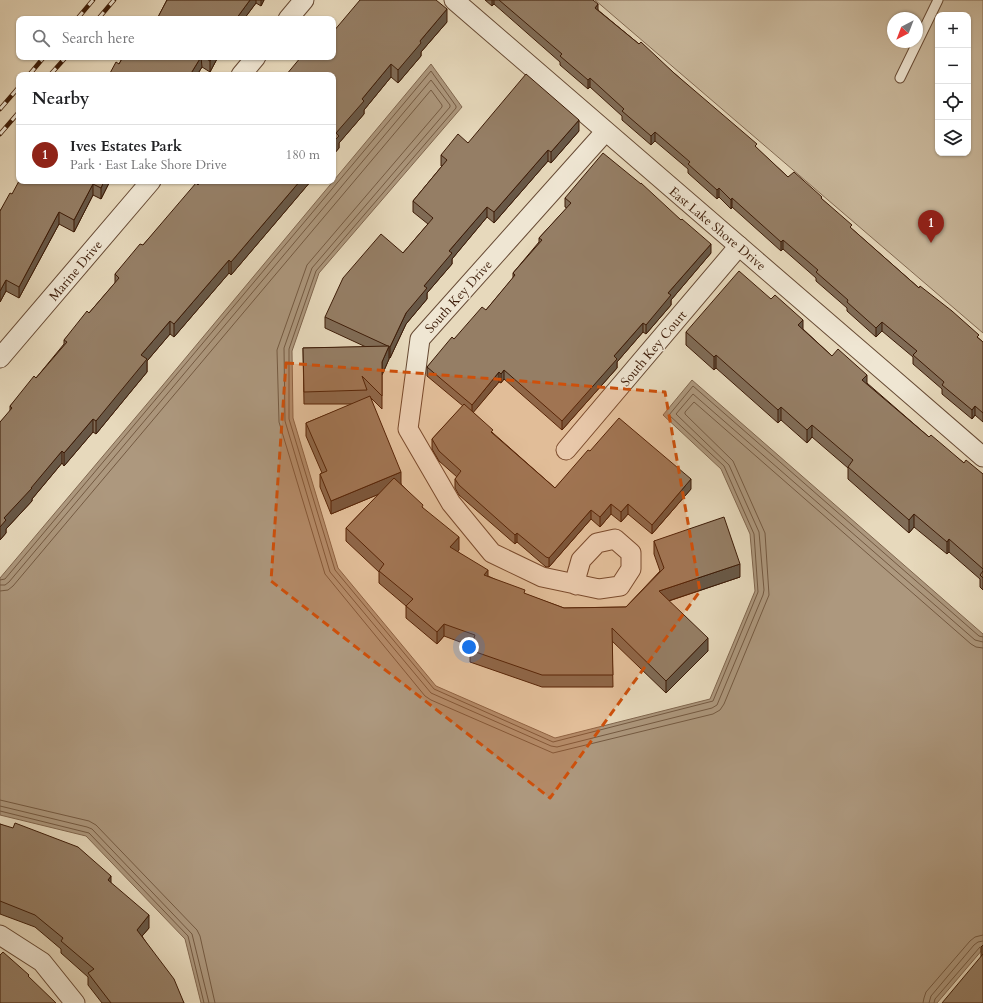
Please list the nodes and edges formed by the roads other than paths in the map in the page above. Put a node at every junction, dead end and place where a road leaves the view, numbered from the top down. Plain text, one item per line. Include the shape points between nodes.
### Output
1 (304, 0) edge
2 (454, 0) edge
3 (938, 0) edge
4 (291, 16) edge
5 (254, 60) edge
6 (244, 72) edge
7 (900, 78) dead end
8 (605, 132) junction
9 (148, 184) edge
10 (739, 246) junction
11 (0, 358) edge
12 (566, 450) dead end
13 (983, 457) edge
14 (576, 585) dead end
15 (0, 935) edge
16 (75, 1003) edge

1 - 4 street
2 - 8 street, East Lake Shore Drive
3 - 7 lane
5 - 6 street
8 - 10 street, East Lake Shore Drive
8 - 14 street, South Key Drive via 420,339 408,429 451,503 492,552 542,577
9 - 11 street, Marine Drive
10 - 12 street, South Key Court
10 - 13 street, East Lake Shore Drive
15 - 16 street via 42,962

